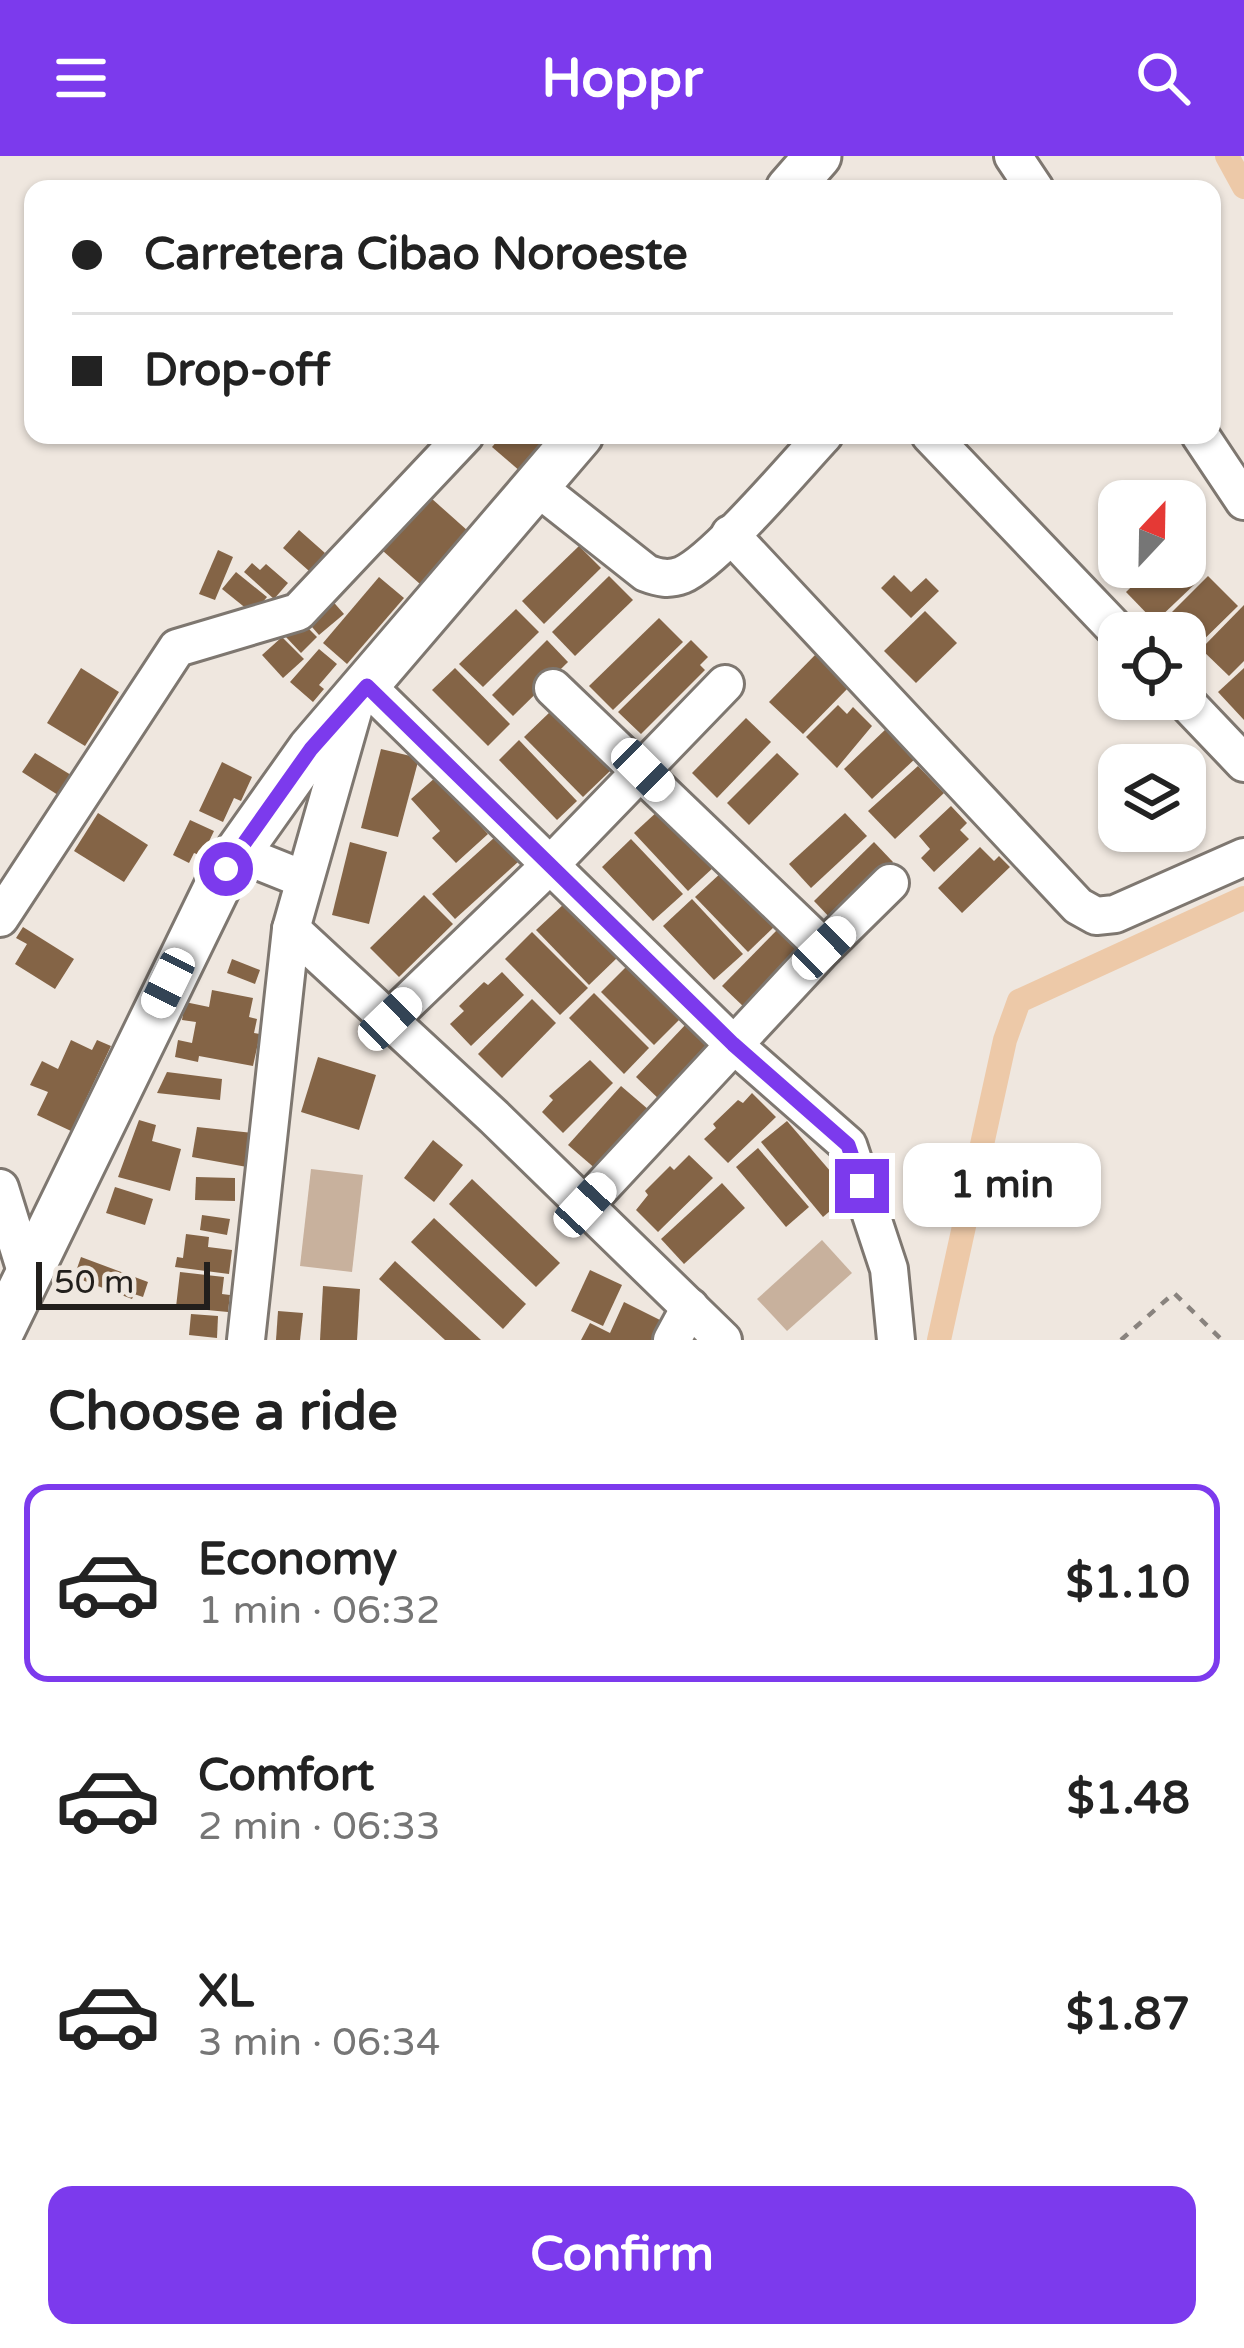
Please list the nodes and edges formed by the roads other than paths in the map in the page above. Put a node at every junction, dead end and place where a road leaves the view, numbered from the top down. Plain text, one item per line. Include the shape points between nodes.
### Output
1 (818, 156) edge
2 (797, 180) edge
3 (457, 444) edge
4 (573, 444) edge
5 (815, 444) edge
6 (939, 444) edge
7 (1206, 444) edge
8 (537, 487) junction
9 (1244, 501) edge
10 (730, 534) junction
11 (1099, 612) edge
12 (724, 684) dead end
13 (554, 688) dead end
14 (362, 692) junction
15 (1203, 720) edge
16 (1244, 763) edge
17 (643, 770) junction
18 (238, 854) junction
19 (1244, 857) edge
20 (551, 864) junction
21 (303, 879) junction
22 (890, 883) dead end
23 (0, 918) edge
24 (292, 929) junction
25 (824, 948) junction
26 (390, 1019) junction
27 (733, 1044) junction
28 (0, 1189) edge
29 (585, 1205) junction
30 (28, 1278) junction
31 (690, 1307) junction
32 (0, 1333) edge
33 (245, 1340) edge
34 (672, 1340) edge
35 (723, 1340) edge
36 (896, 1340) edge

1 - 2 main road
3 - 23 street via 298,612 177,648
4 - 8 main road
5 - 10 street
6 - 11 street
7 - 9 street
8 - 10 street via 662,579 696,566
8 - 14 main road
10 - 19 street via 1078,906 1115,914
12 - 17 street
13 - 17 street
14 - 18 main road
14 - 20 street
14 - 21 street
15 - 16 street
17 - 20 street
17 - 25 street
18 - 21 street
18 - 30 main road
20 - 26 street
20 - 27 street
21 - 24 street
22 - 25 street
24 - 26 street
24 - 33 street
25 - 27 street
26 - 29 street
27 - 29 street
27 - 36 street via 848,1145 889,1269
28 - 30 street
29 - 31 street
30 - 32 main road
31 - 34 street
31 - 35 street

